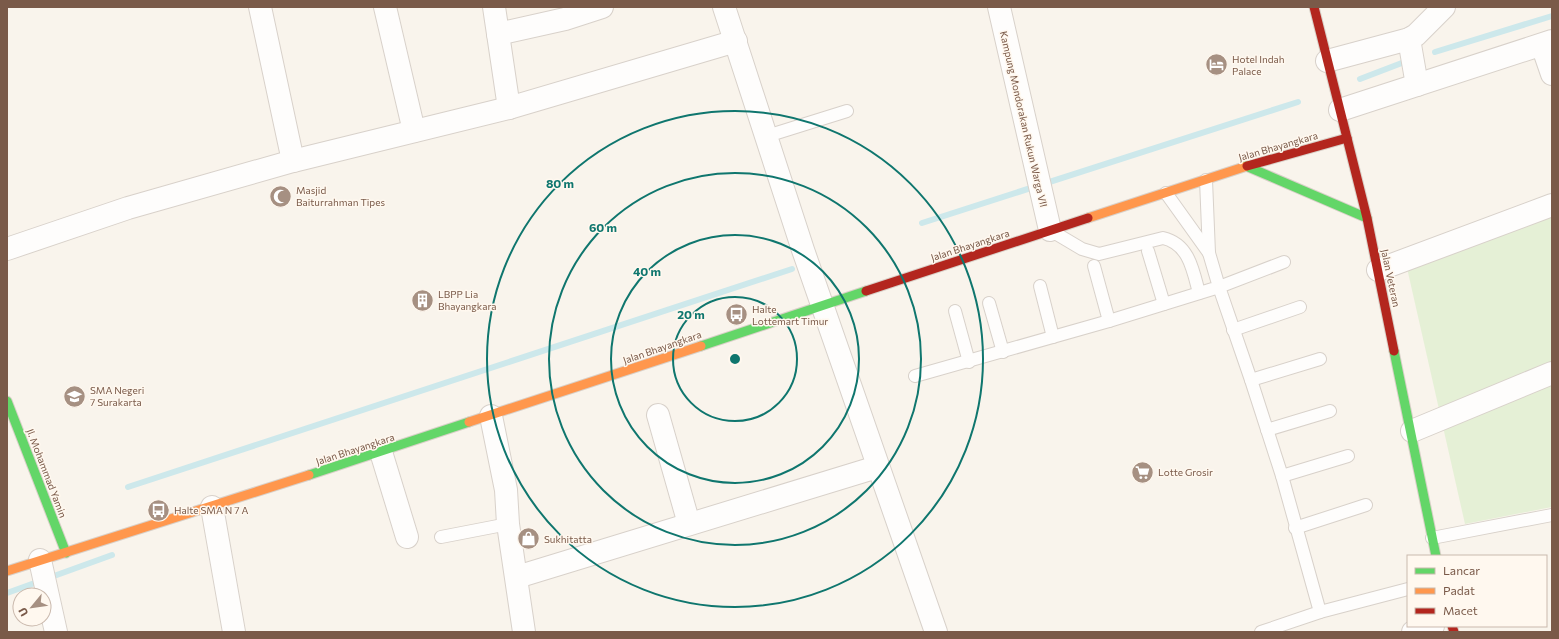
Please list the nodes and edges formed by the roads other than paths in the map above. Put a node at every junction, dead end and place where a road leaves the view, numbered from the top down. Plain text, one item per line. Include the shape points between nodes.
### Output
1 (260, 7) edge
2 (385, 7) edge
3 (494, 7) edge
4 (602, 7) edge
5 (724, 7) edge
6 (999, 7) edge
7 (1314, 7) edge
8 (1444, 7) edge
9 (498, 34) junction
10 (1409, 39) junction
11 (736, 41) junction
12 (1547, 43) edge
13 (1327, 61) junction
14 (1552, 74) edge
15 (1417, 85) junction
16 (509, 108) junction
17 (1340, 110) junction
18 (847, 111) dead end
19 (414, 131) junction
20 (767, 136) junction
21 (1347, 138) junction
22 (293, 161) junction
23 (1246, 166) junction
24 (1206, 180) junction
25 (1166, 193) junction
26 (1552, 205) edge
27 (1367, 218) junction
28 (1049, 226) junction
29 (7, 249) edge
30 (1148, 251) dead end
31 (1209, 253) junction
32 (1284, 262) dead end
33 (1094, 266) dead end
34 (1378, 270) junction
35 (1040, 286) dead end
36 (1219, 287) junction
37 (1199, 293) junction
38 (989, 303) dead end
39 (1164, 304) junction
40 (822, 306) junction
41 (1300, 307) dead end
42 (955, 311) dead end
43 (1109, 321) junction
44 (1233, 330) junction
45 (1053, 337) junction
46 (1003, 352) junction
47 (1320, 360) dead end
48 (969, 362) junction
49 (1552, 373) edge
50 (915, 376) dead end
51 (1251, 380) junction
52 (7, 401) edge
53 (1330, 412) dead end
54 (658, 415) dead end
55 (491, 416) junction
56 (1267, 430) junction
57 (1412, 431) junction
58 (381, 452) junction
59 (1348, 456) dead end
60 (877, 467) junction
61 (1282, 476) junction
62 (1366, 505) dead end
63 (212, 507) junction
64 (1552, 515) edge
65 (508, 524) junction
66 (689, 524) junction
67 (1295, 528) junction
68 (407, 537) dead end
69 (441, 538) dead end
70 (1432, 538) junction
71 (66, 553) junction
72 (1436, 555) edge
73 (7, 571) edge
74 (43, 574) junction
75 (517, 577) junction
76 (1407, 589) edge
77 (1320, 612) junction
78 (1430, 627) edge
79 (56, 632) edge
80 (234, 632) edge
81 (524, 632) edge
82 (936, 632) edge
83 (1262, 632) edge
84 (1413, 632) edge

1 - 22 street
2 - 19 street
3 - 9 street
4 - 9 street via 565,19
5 - 11 street
6 - 28 street, Kampung Mondorakan Rukun Warga VII
7 - 13 main road, Jalan Veteran
8 - 10 street
9 - 16 street
10 - 13 street
10 - 15 street
11 - 16 street
11 - 20 street
12 - 14 street
12 - 15 street
13 - 17 main road, Jalan Veteran
15 - 17 street
16 - 19 street
17 - 21 main road, Jalan Veteran
18 - 20 lane
19 - 22 street
20 - 40 street
21 - 23 main road, Jalan Bhayangkara
21 - 27 main road, Jalan Veteran
22 - 29 street via 128,208
23 - 24 main road, Jalan Bhayangkara
23 - 27 main road
24 - 25 main road, Jalan Bhayangkara
24 - 31 lane
25 - 28 main road, Jalan Bhayangkara
25 - 31 lane
26 - 34 street
27 - 34 main road, Jalan Veteran
28 - 37 lane via 1082,249 1099,254 1163,238 1173,240 1192,263
28 - 40 main road, Jalan Bhayangkara
30 - 39 lane
31 - 36 lane
32 - 36 lane
33 - 43 lane
34 - 57 main road, Jalan Veteran
35 - 45 lane
36 - 37 lane
36 - 44 lane
37 - 39 lane
38 - 46 lane
39 - 43 lane
40 - 55 main road, Jalan Bhayangkara
40 - 60 street
41 - 44 lane
42 - 48 lane
43 - 45 lane
44 - 51 lane
45 - 46 lane
46 - 48 lane
47 - 51 lane
48 - 50 lane
49 - 57 street
51 - 56 lane
52 - 71 main road, Jl. Mohammad Yamin
53 - 56 lane
54 - 66 street
55 - 58 main road, Jalan Bhayangkara
55 - 65 street via 506,490
56 - 61 lane
57 - 70 main road, Jalan Veteran
58 - 63 main road, Jalan Bhayangkara
58 - 68 street
59 - 61 lane
60 - 66 street
60 - 82 street
61 - 67 lane
62 - 67 lane
63 - 71 main road, Jalan Bhayangkara
63 - 80 street
64 - 70 lane
65 - 69 lane
65 - 75 street
66 - 75 street
67 - 77 lane
70 - 72 main road, Jalan Veteran
71 - 74 main road, Jalan Bhayangkara
73 - 74 main road, Jalan Bhayangkara
74 - 79 street
75 - 81 street
76 - 77 lane
77 - 83 lane
78 - 84 street

